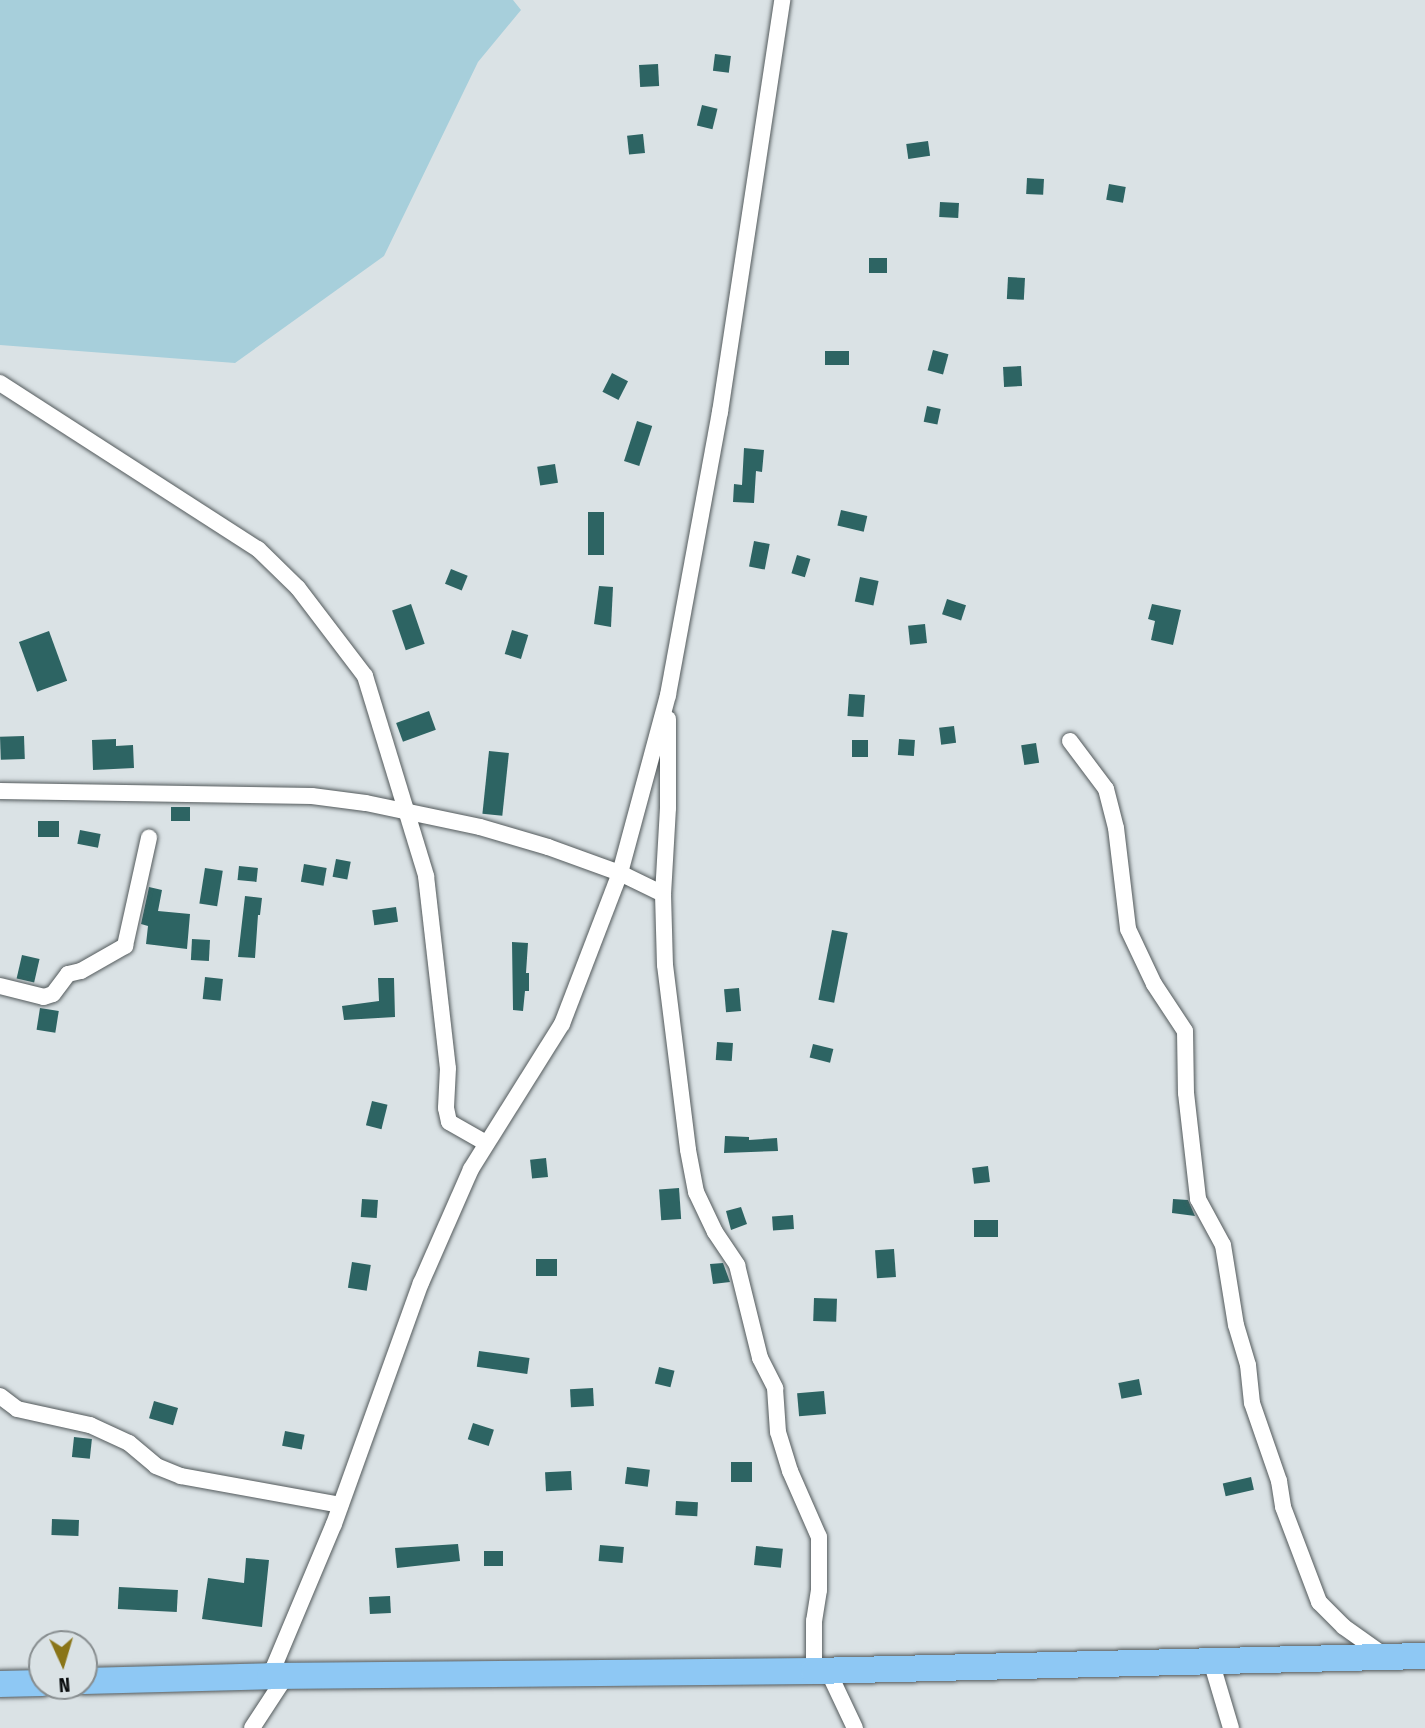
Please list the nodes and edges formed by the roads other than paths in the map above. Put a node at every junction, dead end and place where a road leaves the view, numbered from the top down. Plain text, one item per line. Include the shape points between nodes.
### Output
1 (782, 0) edge
2 (0, 383) edge
3 (668, 695) junction
4 (1070, 741) dead end
5 (0, 792) edge
6 (406, 813) junction
7 (149, 838) dead end
8 (620, 873) junction
9 (663, 894) junction
10 (0, 986) edge
11 (486, 1143) junction
12 (0, 1396) edge
13 (341, 1505) junction
14 (1425, 1656) edge
15 (1386, 1657) junction
16 (1211, 1661) junction
17 (821, 1671) junction
18 (278, 1676) junction
19 (98, 1681) edge
20 (28, 1683) edge
21 (0, 1684) edge
22 (252, 1728) edge
23 (855, 1728) edge
24 (1231, 1728) edge

1 - 3 street via 720,412
2 - 6 street via 258,549 298,588 365,676
3 - 8 street
3 - 9 street
4 - 15 street via 1107,789 1128,929 1154,984 1185,1031 1186,1093 1198,1199 1223,1245 1236,1325 1248,1365 1251,1403 1299,1555 1319,1602
5 - 6 street via 312,796
6 - 8 street via 480,827
6 - 11 street via 426,876 434,922 449,1122
7 - 10 street via 125,946 68,974 53,994 44,997
8 - 9 street
8 - 11 street via 562,1024
9 - 17 street via 672,1033 696,1192 737,1265 761,1358 775,1388 778,1432 819,1537
11 - 13 street via 421,1283
12 - 13 street via 17,1409 90,1425 181,1476
13 - 18 street
14 - 15 highway
15 - 16 highway
16 - 17 highway
16 - 24 street
17 - 18 highway
17 - 23 street
18 - 19 highway
18 - 22 street
20 - 21 highway

